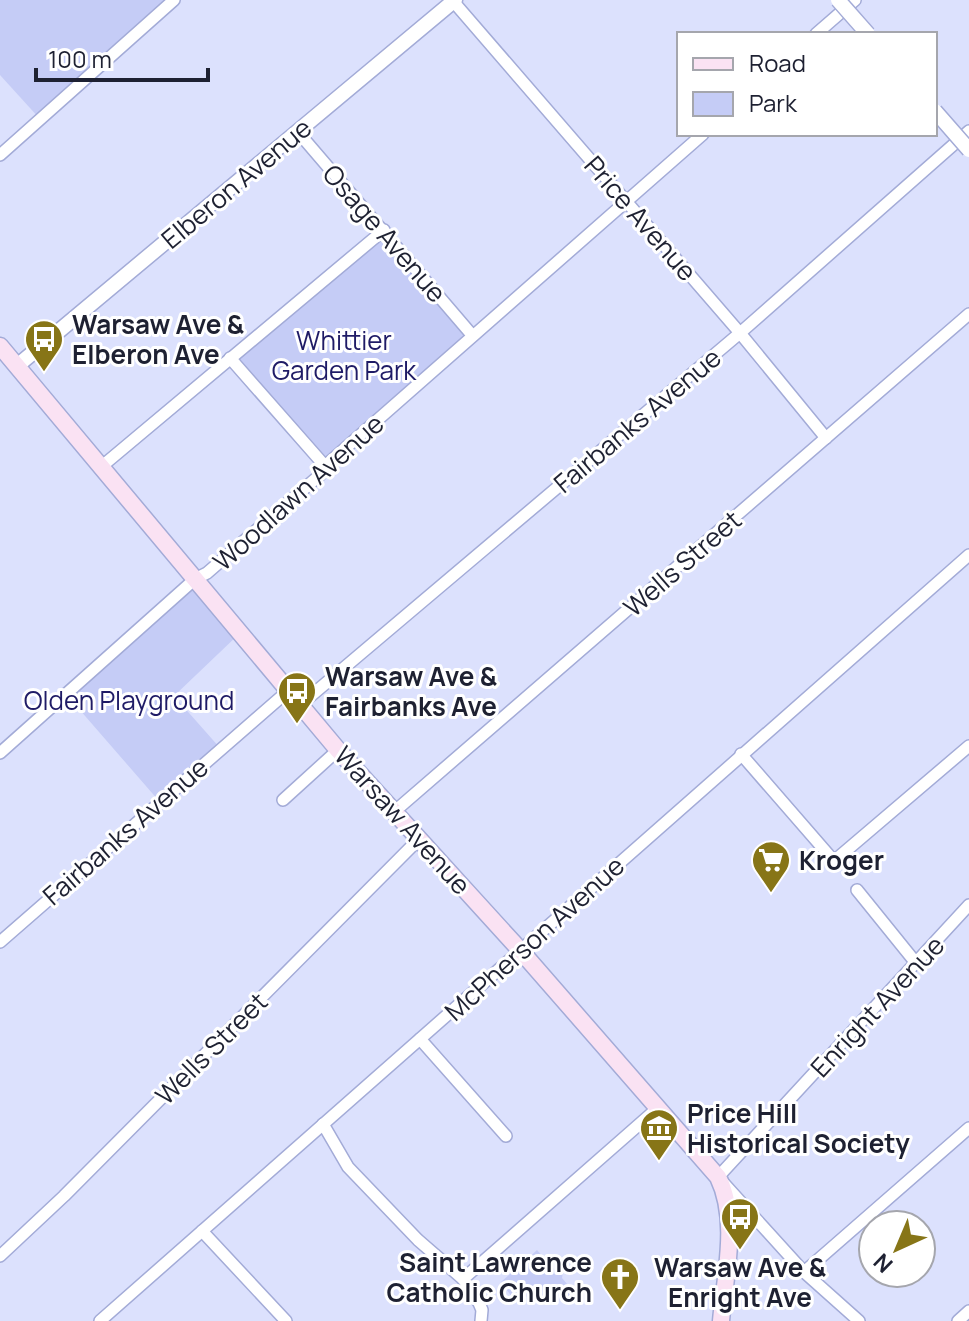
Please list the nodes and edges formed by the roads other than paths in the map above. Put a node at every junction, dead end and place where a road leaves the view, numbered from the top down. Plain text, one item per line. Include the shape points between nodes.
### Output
1 (174, 0) edge
2 (453, 0) edge
3 (838, 0) edge
4 (855, 0) edge
5 (818, 32) edge
6 (866, 32) edge
7 (937, 113) edge
8 (969, 131) edge
9 (298, 132) junction
10 (701, 136) edge
11 (969, 150) edge
12 (0, 155) edge
13 (626, 201) junction
14 (384, 230) junction
15 (969, 314) edge
16 (740, 333) junction
17 (472, 335) junction
18 (6, 358) edge
19 (230, 358) junction
20 (826, 438) junction
21 (325, 466) junction
22 (101, 467) junction
23 (969, 555) edge
24 (195, 579) junction
25 (288, 691) junction
26 (300, 705) junction
27 (969, 746) edge
28 (338, 750) junction
29 (0, 753) edge
30 (741, 754) junction
31 (283, 800) dead end
32 (395, 811) junction
33 (420, 838) junction
34 (857, 890) dead end
35 (969, 905) edge
36 (0, 942) edge
37 (520, 950) junction
38 (916, 963) junction
39 (420, 1039) junction
40 (659, 1107) junction
41 (323, 1124) junction
42 (969, 1128) edge
43 (506, 1136) dead end
44 (718, 1177) junction
45 (202, 1231) junction
46 (0, 1256) edge
47 (804, 1272) junction
48 (463, 1279) junction
49 (969, 1311) edge
50 (100, 1321) edge
51 (286, 1321) edge
52 (481, 1321) edge
53 (721, 1321) edge
54 (859, 1321) edge
55 (958, 1321) edge

1 - 12 street
2 - 9 street, Elberon Avenue
2 - 13 street, Price Avenue
3 - 6 street, bridge
4 - 5 street
7 - 11 street, bridge
8 - 16 street, Fairbanks Avenue
9 - 14 street, Osage Avenue
9 - 18 street, Elberon Avenue
10 - 13 street, Woodlawn Avenue
13 - 16 street, Price Avenue
13 - 17 street, Woodlawn Avenue
14 - 17 street, Osage Avenue
14 - 19 street
15 - 20 street, Wells Street
16 - 20 street, Price Avenue
16 - 26 street, Fairbanks Avenue
17 - 21 street, Woodlawn Avenue
18 - 22 main road, Warsaw Avenue
19 - 21 street
19 - 22 street
20 - 32 street, Wells Street
21 - 24 street, Woodlawn Avenue
22 - 24 main road, Warsaw Avenue
23 - 30 street, McPherson Avenue
24 - 25 main road, Warsaw Avenue
24 - 29 street, Woodlawn Avenue
25 - 26 main road, Warsaw Avenue
25 - 36 street, Fairbanks Avenue
26 - 28 main road, Warsaw Avenue
27 - 30 street via 834,861
28 - 31 street
28 - 32 main road, Warsaw Avenue
30 - 37 street, McPherson Avenue
32 - 33 main road, Warsaw Avenue
33 - 37 main road, Warsaw Avenue
33 - 46 street, Wells Street
34 - 38 street
35 - 38 street, Enright Avenue
37 - 39 street, McPherson Avenue
37 - 40 main road, Warsaw Avenue
38 - 44 street, Enright Avenue
39 - 41 street, McPherson Avenue
39 - 43 street
40 - 44 main road, Warsaw Avenue
40 - 48 street
41 - 45 street, McPherson Avenue
41 - 48 street via 348,1167
42 - 47 street
44 - 47 street
44 - 53 main road, Warsaw Avenue via 729,1215
45 - 50 street, McPherson Avenue
45 - 51 street
47 - 54 street
48 - 52 street via 479,1303
49 - 55 street

